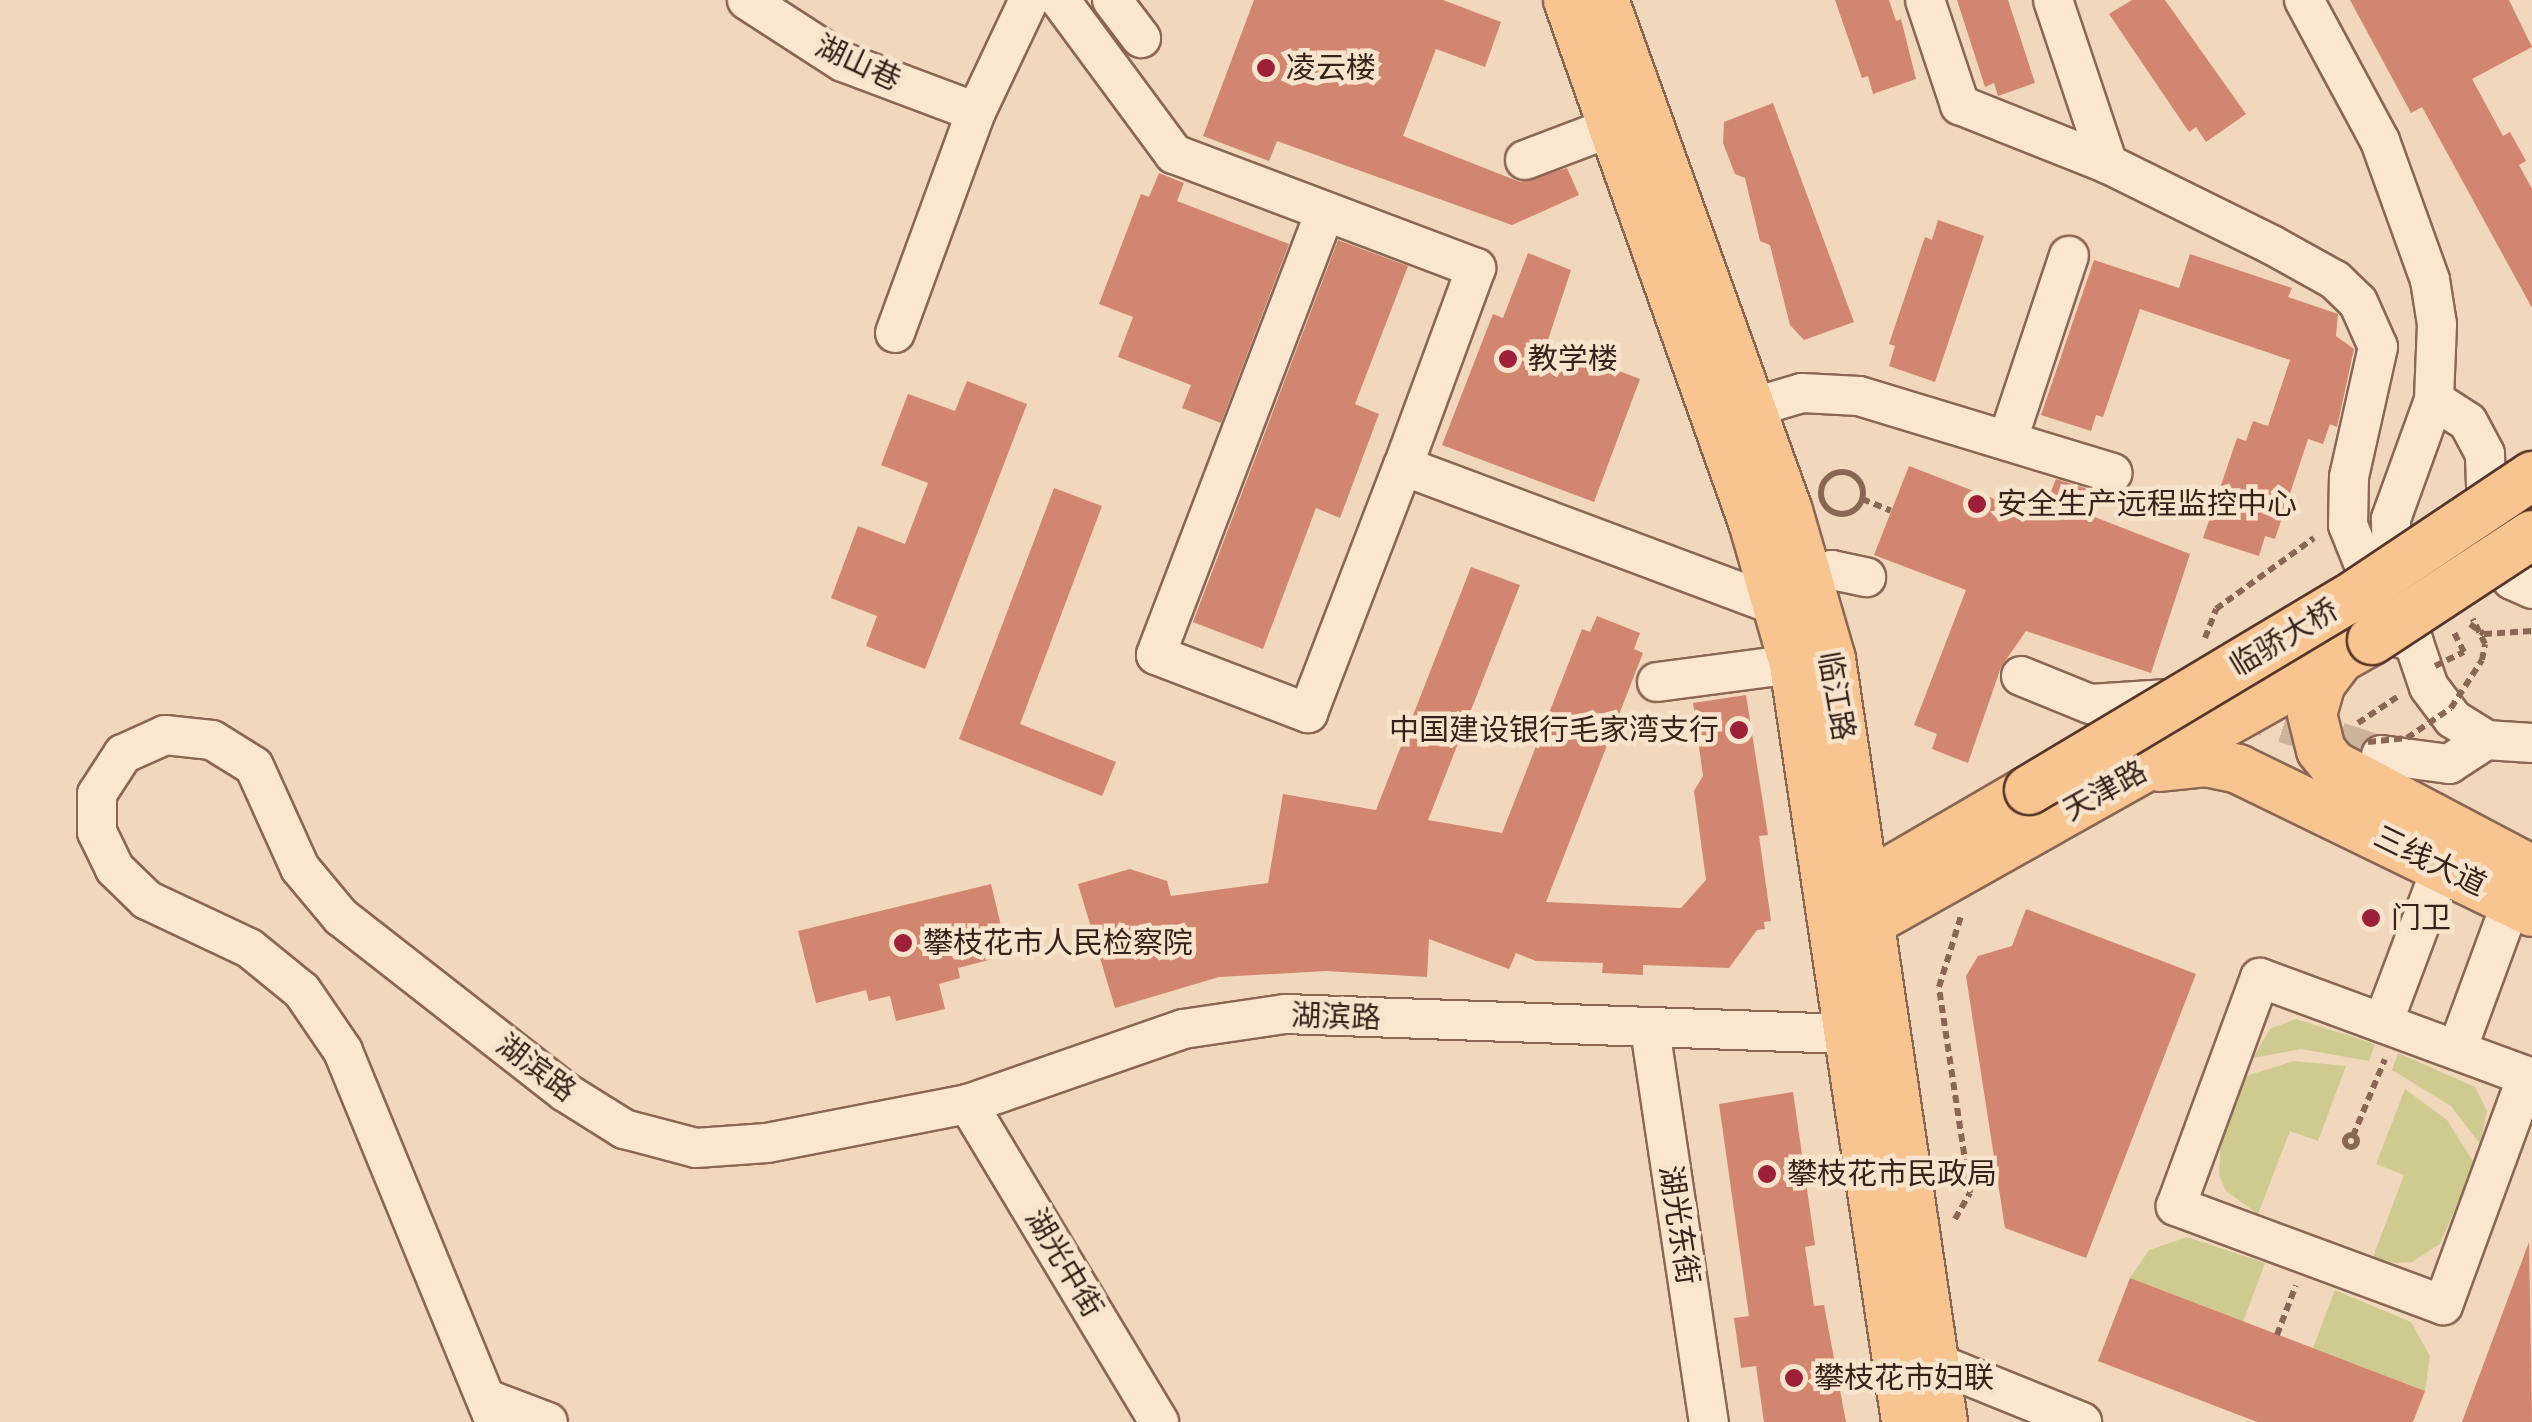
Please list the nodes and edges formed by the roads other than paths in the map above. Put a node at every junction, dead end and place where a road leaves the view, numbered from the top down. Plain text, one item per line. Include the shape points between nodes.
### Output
1 (746, 0) edge
2 (1030, 0) edge
3 (1060, 0) edge
4 (1112, 0) edge
5 (1568, 0) edge
6 (1604, 0) edge
7 (1925, 0) edge
8 (2053, 0) edge
9 (2304, 0) edge
10 (1141, 38) dead end
11 (976, 112) junction
12 (1612, 126) junction
13 (1525, 160) dead end
14 (2108, 164) junction
15 (1325, 212) junction
16 (2070, 256) dead end
17 (894, 333) dead end
18 (2434, 400) junction
19 (1751, 408) junction
20 (2008, 439) junction
21 (1403, 466) junction
22 (2113, 473) dead end
23 (2532, 476) edge
24 (2532, 535) edge
25 (1866, 577) dead end
26 (1786, 588) junction
27 (2532, 589) edge
28 (2374, 649) junction
29 (1794, 664) junction
30 (2021, 676) dead end
31 (1657, 682) dead end
32 (2236, 688) junction
33 (2486, 740) junction
34 (2532, 743) edge
35 (2355, 763) junction
36 (2133, 774) junction
37 (2448, 848) junction
38 (2525, 887) edge
39 (1852, 913) junction
40 (2390, 1026) junction
41 (1650, 1029) junction
42 (1869, 1035) junction
43 (2456, 1050) junction
44 (2530, 1077) edge
45 (968, 1104) junction
46 (1916, 1364) junction
47 (491, 1411) edge
48 (548, 1422) edge
49 (1159, 1422) edge
50 (1709, 1422) edge
51 (1906, 1422) edge
52 (1942, 1422) edge
53 (2082, 1422) edge

1 - 11 street, 湖山巷 via 843,62
2 - 11 street
3 - 15 street via 1174,154
4 - 10 street
5 - 12 main road, 临江路
6 - 19 main road, 临江路
7 - 14 street via 1960,105
8 - 14 street
9 - 18 street via 2380,141 2415,232 2437,324
11 - 17 street
12 - 13 street
12 - 26 main road, 临江路
14 - 28 street via 2288,254 2335,280 2358,302 2378,347 2349,477 2348,525 2363,577 2392,635
15 - 21 street via 1476,268
15 - 21 street via 1156,655 1308,713
16 - 20 street
18 - 27 street via 2468,422 2484,454 2488,552 2512,580
18 - 28 street via 2391,519 2392,558
19 - 20 street via 1820,392 1884,401 1957,430
19 - 26 main road, 临江路
20 - 22 street
21 - 26 street
23 - 32 main road, 临骄大桥, bridge
24 - 28 main road, 临骄大桥, bridge
25 - 26 street via 1838,570
26 - 29 main road, 临江路
26 - 39 main road, 临江路 via 1834,674
28 - 32 main road, 天津路
28 - 33 street
28 - 35 main road via 2315,698 2313,730 2321,750
29 - 31 street
29 - 39 main road, 临江路
30 - 32 street via 2090,704
32 - 35 main road via 2268,768
32 - 36 main road, 天津路
32 - 39 main road, 临骄大桥, bridge via 2029,790
33 - 34 street
33 - 35 street via 2449,764
35 - 36 main road via 2238,769 2206,762
35 - 37 main road, 三线大道
36 - 39 main road, 天津路
37 - 38 main road, 三线大道
37 - 40 street
38 - 43 street
39 - 42 main road, 临江路
40 - 43 street
40 - 44 street via 2260,978 2176,1206 2442,1305
41 - 42 street, 湖滨路
41 - 45 street, 湖滨路 via 1285,1014 1183,1029
41 - 50 street, 湖光东街
42 - 46 main road, 临江路
42 - 46 main road, 临江路 via 1922,1276
43 - 44 street
45 - 47 street, 湖滨路 via 767,1142 696,1148 624,1129 565,1092 341,917 300,868 254,766 212,740 164,734 123,754 97,794 97,832 116,869 147,900 250,948 302,991 343,1051
45 - 49 street, 湖光中街
46 - 51 main road, 临江路
46 - 52 main road, 临江路
46 - 53 street
47 - 48 street

